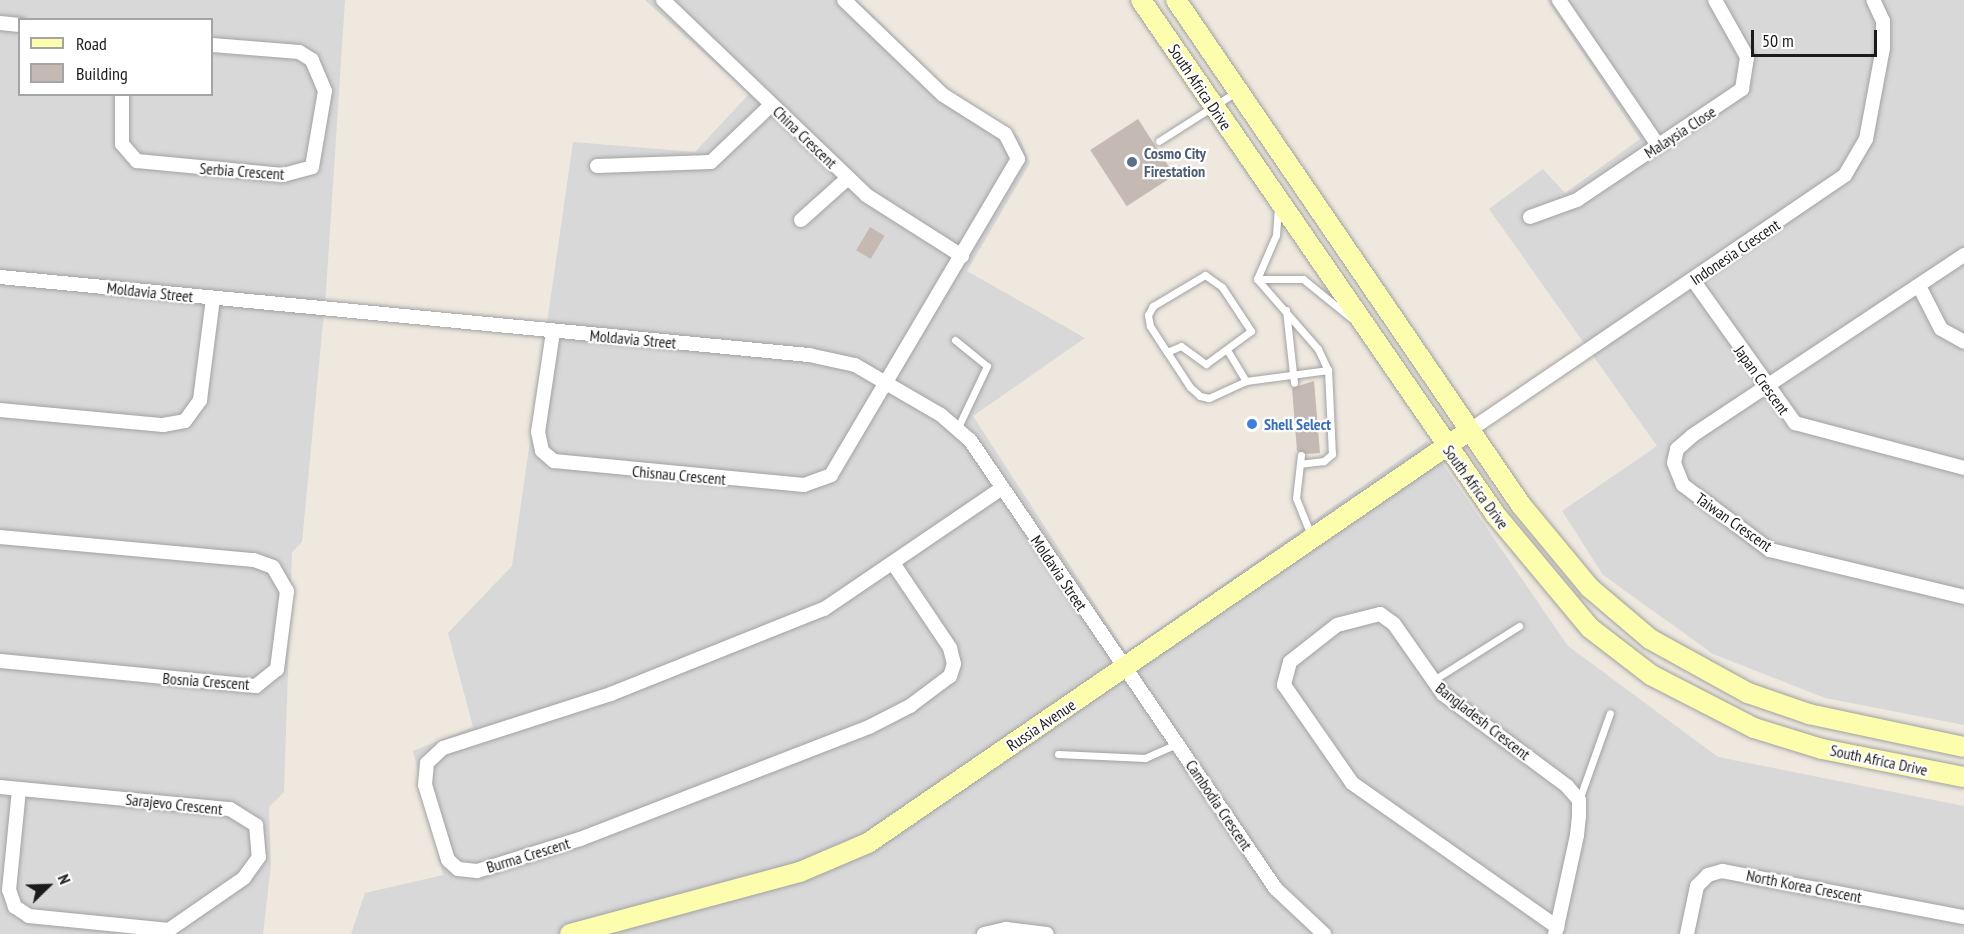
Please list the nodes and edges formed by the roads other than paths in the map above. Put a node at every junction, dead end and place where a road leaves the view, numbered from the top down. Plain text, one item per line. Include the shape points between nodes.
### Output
1 (663, 0) edge
2 (844, 0) edge
3 (1141, 0) edge
4 (1176, 0) edge
5 (1559, 0) edge
6 (1715, 0) edge
7 (1873, 0) edge
8 (0, 23) edge
9 (18, 25) edge
10 (213, 45) edge
11 (1238, 91) junction
12 (122, 96) edge
13 (771, 105) junction
14 (1214, 107) junction
15 (1159, 141) dead end
16 (1658, 145) junction
17 (597, 166) dead end
18 (848, 178) junction
19 (1278, 201) junction
20 (1530, 217) dead end
21 (801, 220) dead end
22 (1964, 255) edge
23 (962, 256) junction
24 (0, 277) edge
25 (1257, 279) junction
26 (1693, 280) junction
27 (1919, 286) junction
28 (213, 298) junction
29 (1286, 310) junction
30 (553, 332) junction
31 (1371, 337) junction
32 (956, 340) dead end
33 (1964, 342) edge
34 (1167, 352) junction
35 (1228, 353) junction
36 (1328, 370) junction
37 (1292, 373) junction
38 (1246, 381) junction
39 (1294, 383) dead end
40 (887, 384) junction
41 (1764, 386) junction
42 (0, 410) edge
43 (958, 427) junction
44 (1470, 430) junction
45 (1447, 446) junction
46 (1301, 455) dead end
47 (1301, 464) junction
48 (1964, 468) edge
49 (1002, 488) junction
50 (0, 537) edge
51 (1312, 538) junction
52 (895, 566) junction
53 (1964, 597) edge
54 (1520, 626) dead end
55 (0, 662) edge
56 (1124, 668) junction
57 (1432, 681) junction
58 (1610, 713) dead end
59 (1177, 744) junction
60 (1964, 747) edge
61 (1058, 754) dead end
62 (1964, 777) edge
63 (0, 787) edge
64 (19, 789) junction
65 (1579, 800) junction
66 (1964, 917) edge
67 (1307, 923) junction
68 (1556, 931) edge
69 (570, 934) edge
70 (984, 934) edge
71 (1047, 934) edge
72 (1298, 934) edge
73 (1324, 934) edge
74 (1687, 934) edge

1 - 13 street, China Crescent
2 - 23 street via 943,95 1016,146 1015,169
3 - 14 street, South Africa Drive
4 - 11 street, South Africa Drive
5 - 16 street
6 - 16 street, Malaysia Close via 1747,57 1742,88
7 - 26 street, Indonesia Crescent via 1884,38 1868,131 1855,162 1834,184
8 - 9 street
10 - 12 street, Serbia Crescent via 299,52 312,60 326,91 312,167 283,175 137,160 122,144
11 - 14 lane
11 - 44 street, South Africa Drive
13 - 17 street via 711,162
13 - 18 street, China Crescent
14 - 15 lane
14 - 19 street, South Africa Drive
16 - 20 street, Malaysia Close via 1567,206
18 - 21 street
18 - 23 street, China Crescent via 874,202
19 - 25 lane via 1276,235
19 - 31 street, South Africa Drive
22 - 27 street, Taiwan Crescent
23 - 40 street
24 - 28 street, Moldavia Street
25 - 29 lane
25 - 31 lane via 1295,277 1313,283
26 - 41 street, Japan Crescent
26 - 44 street, Indonesia Crescent
27 - 33 street via 1941,329
27 - 41 street, Taiwan Crescent
28 - 30 street, Moldavia Street
28 - 42 street via 200,400 185,421 163,425
29 - 36 lane
29 - 37 lane
30 - 40 street, Moldavia Street via 834,358
30 - 40 street, Chisnau Crescent via 538,432 542,451 561,464 813,485 831,475
31 - 45 street, South Africa Drive
32 - 43 lane via 987,366
34 - 35 lane via 1181,346 1201,364
34 - 35 lane via 1148,315 1153,306 1205,275 1222,287 1251,331
34 - 38 lane via 1200,396 1209,398
35 - 38 lane
36 - 37 lane
36 - 47 lane via 1332,454
37 - 38 lane
37 - 39 lane
40 - 43 street, Moldavia Street
41 - 48 street, Japan Crescent via 1791,419 1809,430
41 - 53 street, Taiwan Crescent via 1677,449 1675,471 1683,484 1757,543 1779,554
43 - 49 street, Moldavia Street
44 - 45 street, Russia Avenue
44 - 60 street, South Africa Drive via 1568,565 1627,622 1665,649 1748,693 1791,709
45 - 51 street, Russia Avenue
45 - 62 street, South Africa Drive via 1558,594 1590,628 1651,675 1729,717 1792,741
46 - 47 lane
47 - 51 lane via 1296,498
49 - 52 street, Burma Crescent
49 - 56 street, Moldavia Street
50 - 55 street, Bosnia Crescent via 254,560 273,567 287,591 277,669 256,686
51 - 56 street, Russia Avenue
52 - 52 street, Burma Crescent via 824,609 611,694 438,752 428,763 425,785 448,860 459,869 477,871 580,839 869,727 910,706 950,676 954,664 950,648
54 - 57 lane
56 - 59 street, Cambodia Crescent
56 - 69 street, Russia Avenue via 845,855
57 - 65 street, Bangladesh Crescent
57 - 68 street, Bangladesh Crescent via 1394,624 1372,613 1337,625 1290,662 1283,678 1352,783
58 - 65 lane
59 - 61 lane via 1145,758
59 - 67 street, Cambodia Crescent via 1276,889
63 - 64 street, Sarajevo Crescent
64 - 64 street, Sarajevo Crescent via 230,809 256,825 259,857 244,878 169,930 29,916 15,907 9,890
65 - 68 street, Bangladesh Crescent
66 - 74 street, North Korea Crescent via 1722,871 1708,874 1697,886
67 - 72 street
67 - 73 street, Cambodia Crescent
70 - 71 street via 1006,929

